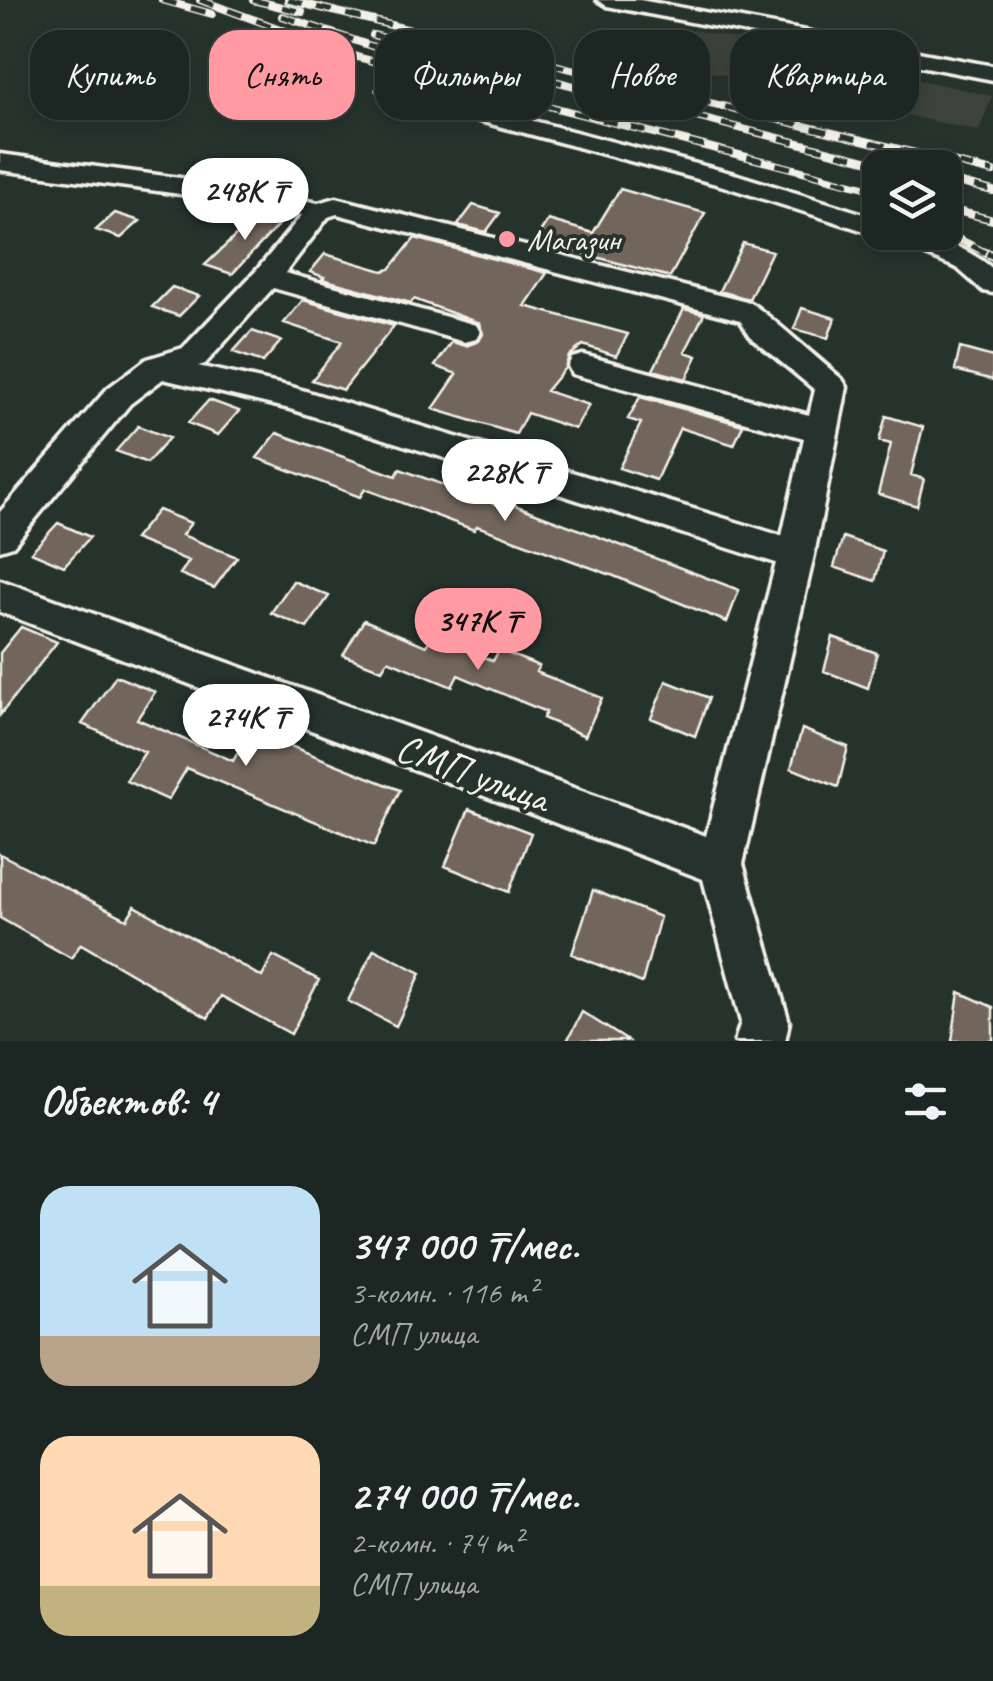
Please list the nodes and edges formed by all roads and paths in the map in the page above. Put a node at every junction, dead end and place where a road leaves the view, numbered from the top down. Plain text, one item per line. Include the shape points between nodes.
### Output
1 (609, 0) edge
2 (993, 73) edge
3 (503, 120) edge
4 (0, 162) edge
5 (49, 168) junction
6 (0, 191) edge
7 (319, 211) junction
8 (862, 222) edge
9 (936, 250) edge
10 (268, 277) junction
11 (993, 284) edge
12 (465, 332) dead end
13 (583, 366) dead end
14 (158, 368) junction
15 (822, 431) junction
16 (0, 536) edge
17 (796, 556) junction
18 (0, 596) edge
19 (721, 864) junction
20 (760, 1041) edge

1 - 2 street
3 - 8 street
4 - 5 street
5 - 6 street
5 - 7 street
7 - 10 street
7 - 15 street via 336,206 409,222 750,314 831,387
9 - 11 street via 967,262
10 - 12 street
10 - 14 street via 194,356
13 - 15 street
14 - 16 street via 119,396
14 - 17 street via 292,398
15 - 17 street
17 - 19 street
18 - 19 street, СМП улица
19 - 20 street via 765,1022

